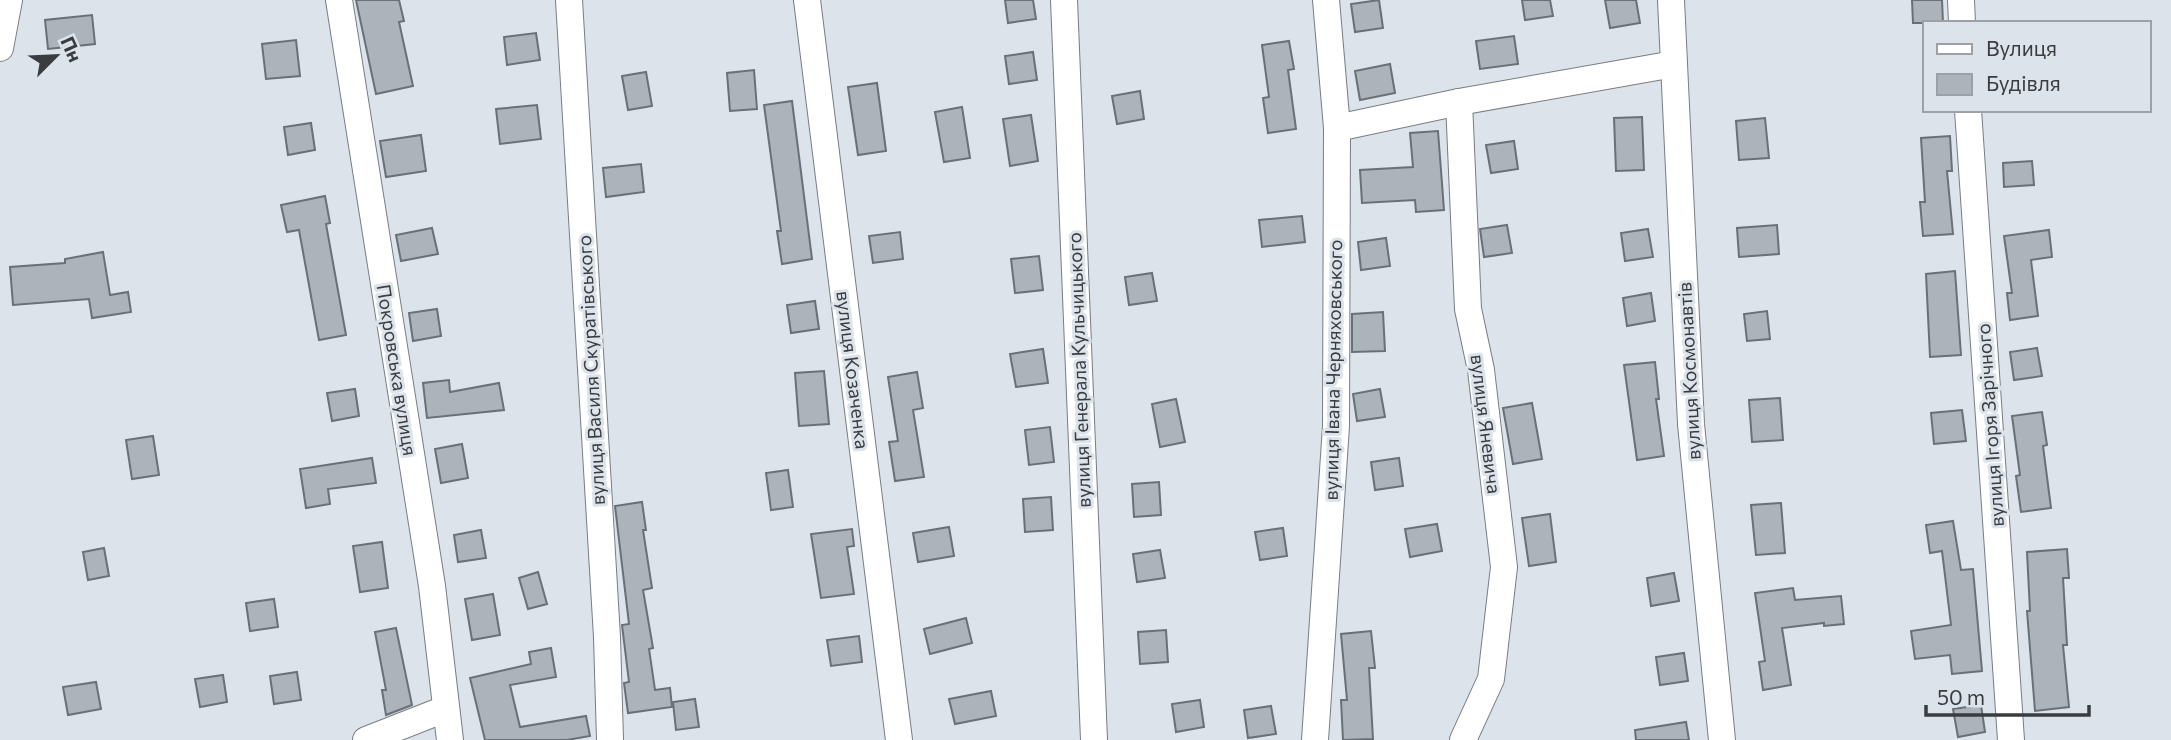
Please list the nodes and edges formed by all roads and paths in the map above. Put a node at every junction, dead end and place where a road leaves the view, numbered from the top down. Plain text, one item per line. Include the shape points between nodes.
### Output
1 (9, 0) edge
2 (339, 0) edge
3 (569, 0) edge
4 (807, 0) edge
5 (1064, 0) edge
6 (1326, 0) edge
7 (1671, 0) edge
8 (1961, 0) edge
9 (1962, 21) edge
10 (0, 48) edge
11 (1674, 64) junction
12 (1459, 102) junction
13 (1968, 112) edge
14 (1337, 128) junction
15 (445, 709) junction
16 (366, 740) edge
17 (450, 740) edge
18 (610, 740) edge
19 (900, 740) edge
20 (1094, 740) edge
21 (1315, 740) edge
22 (1464, 740) edge
23 (1723, 740) edge
24 (2011, 740) edge

1 - 10 street
2 - 15 street, Покровська вулиця via 432,586
3 - 18 street, вулиця Василя Скуратівського
4 - 19 street, вулиця Козаченка
5 - 20 street, вулиця Генерала Кульчицького
6 - 14 street, вулиця Івана Черняховського
7 - 11 street, вулиця Космонавтів
8 - 9 street
11 - 12 street
11 - 23 street, вулиця Космонавтів via 1691,424
12 - 14 street
12 - 22 street, вулиця Яневича via 1468,309 1481,370 1504,568 1491,679
13 - 24 street, вулиця Ігоря Зарічного
14 - 21 street, вулиця Івана Черняховського via 1336,426
15 - 16 street
15 - 17 street, Покровська вулиця

